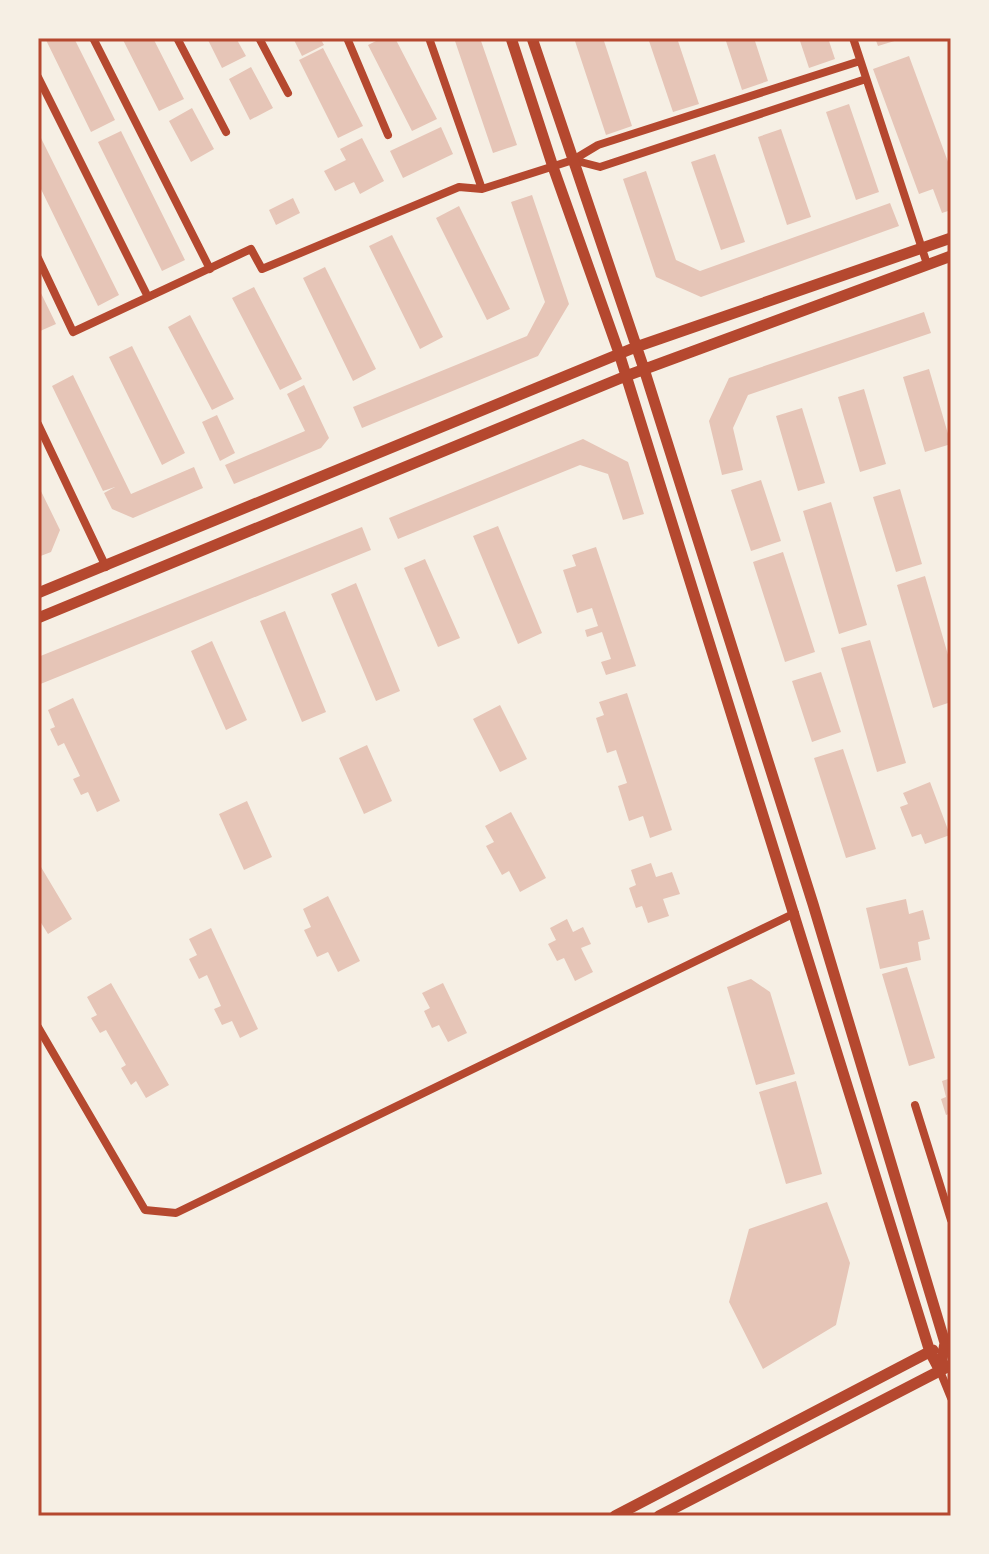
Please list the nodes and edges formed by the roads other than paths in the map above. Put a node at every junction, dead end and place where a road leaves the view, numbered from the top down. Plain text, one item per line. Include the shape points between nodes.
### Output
1 (93, 38) edge
2 (177, 38) edge
3 (259, 38) edge
4 (347, 38) edge
5 (429, 38) edge
6 (511, 38) edge
7 (532, 38) edge
8 (853, 38) edge
9 (860, 61) junction
10 (38, 77) edge
11 (866, 79) junction
12 (288, 93) dead end
13 (226, 132) dead end
14 (388, 135) dead end
15 (573, 160) junction
16 (553, 167) junction
17 (482, 189) junction
18 (951, 238) edge
19 (921, 248) junction
20 (951, 256) edge
21 (38, 258) edge
22 (927, 264) junction
23 (210, 269) junction
24 (148, 297) junction
25 (636, 347) junction
26 (619, 353) junction
27 (644, 369) junction
28 (626, 376) junction
29 (38, 424) edge
30 (106, 567) junction
31 (88, 574) junction
32 (38, 593) edge
33 (97, 595) junction
34 (38, 618) edge
35 (813, 904) junction
36 (795, 913) junction
37 (38, 1027) edge
38 (915, 1105) dead end
39 (951, 1220) edge
40 (948, 1341) edge
41 (930, 1352) junction
42 (945, 1368) edge
43 (951, 1398) edge
44 (622, 1514) edge
45 (659, 1516) edge

1 - 23 street
2 - 13 street
3 - 12 street
4 - 14 street
5 - 17 street
6 - 16 street
7 - 15 street
8 - 9 street
9 - 11 street
9 - 15 street via 598,145
10 - 24 street
11 - 15 street via 600,167
11 - 19 street
15 - 16 street
15 - 25 street
16 - 17 street
16 - 26 street
17 - 23 street via 459,187 262,269 251,249
18 - 19 street
19 - 22 street
19 - 25 street
20 - 22 street
21 - 24 street via 73,332
22 - 27 street
23 - 24 street
25 - 26 street
25 - 27 street
26 - 28 street
26 - 30 street
27 - 28 street
27 - 35 street
28 - 33 street
28 - 36 street
29 - 30 street
30 - 31 street
31 - 32 street
31 - 33 street
33 - 34 street
35 - 36 street
35 - 40 street
36 - 37 street via 176,1213 145,1210
36 - 41 street
38 - 39 street
40 - 41 street
40 - 42 street
41 - 42 street
41 - 44 street
42 - 43 street
42 - 45 street

